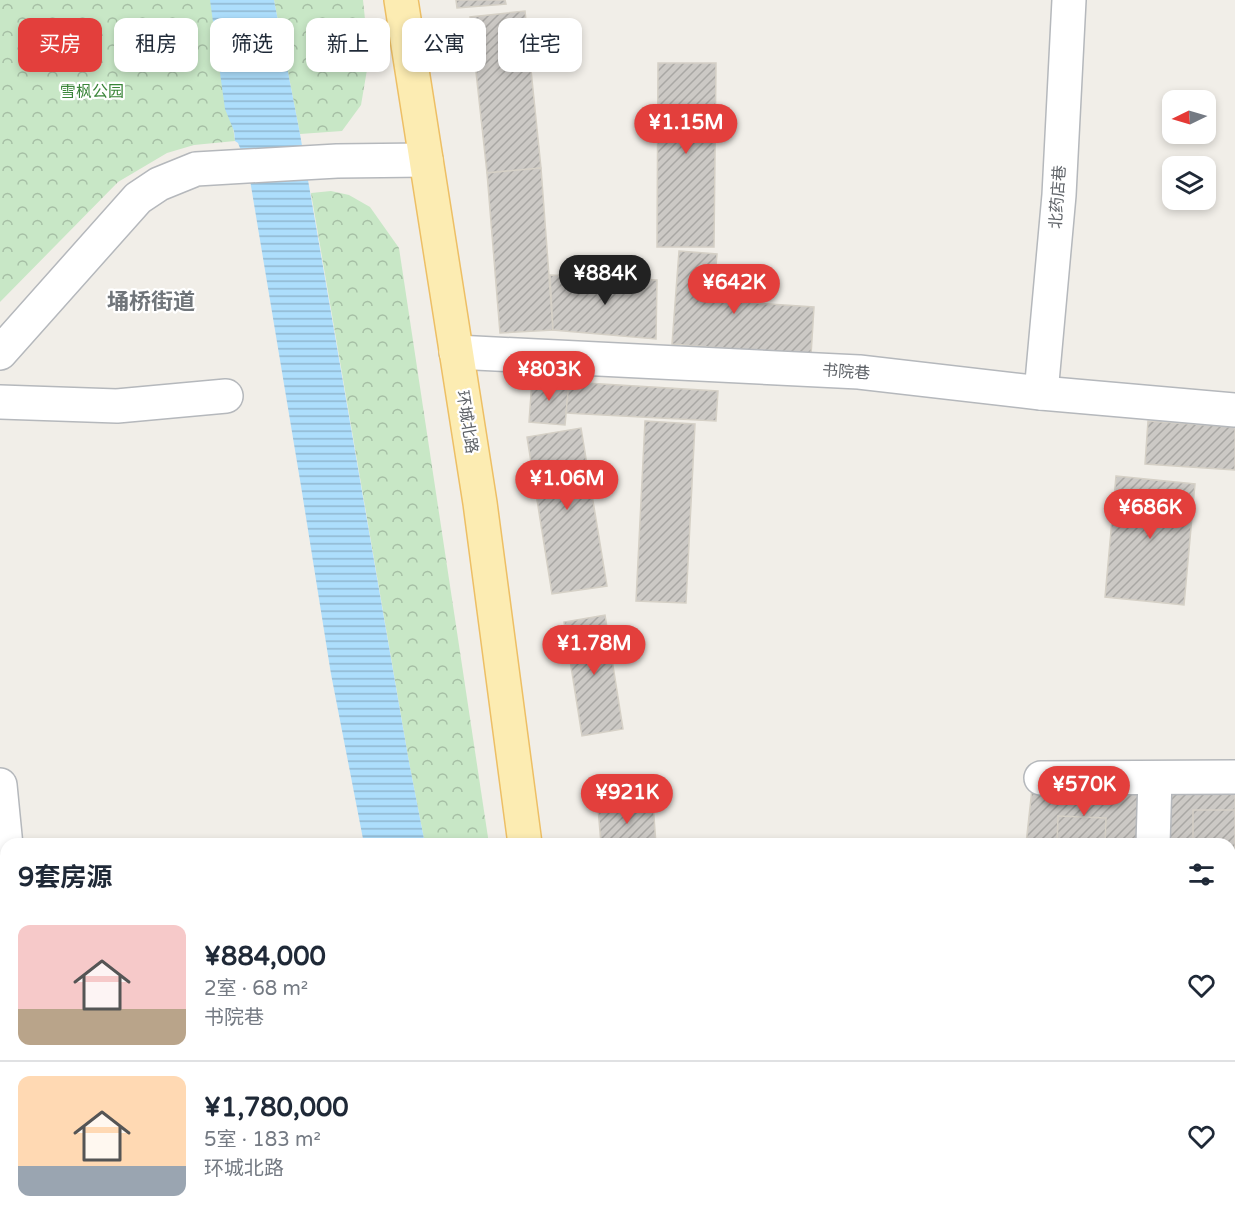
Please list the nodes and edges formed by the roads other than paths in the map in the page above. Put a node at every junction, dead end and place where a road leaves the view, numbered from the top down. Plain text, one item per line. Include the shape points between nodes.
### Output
1 (401, 0) edge
2 (1069, 0) edge
3 (426, 160) junction
4 (456, 352) junction
5 (0, 353) edge
6 (1041, 393) junction
7 (226, 396) dead end
8 (0, 402) edge
9 (1235, 410) edge
10 (1235, 777) edge
11 (1041, 778) dead end
12 (1155, 778) junction
13 (0, 785) edge
14 (5, 838) edge
15 (524, 838) edge
16 (1154, 838) edge

1 - 3 main road, 环城北路
2 - 6 street, 北药店巷 via 1059,195
3 - 4 main road, 环城北路
3 - 5 street via 196,169 159,184 138,198
4 - 6 street, 书院巷 via 859,372
4 - 15 main road, 环城北路
6 - 9 street, 书院巷
7 - 8 street via 117,406
10 - 12 street
11 - 12 street
12 - 16 street
13 - 14 street

